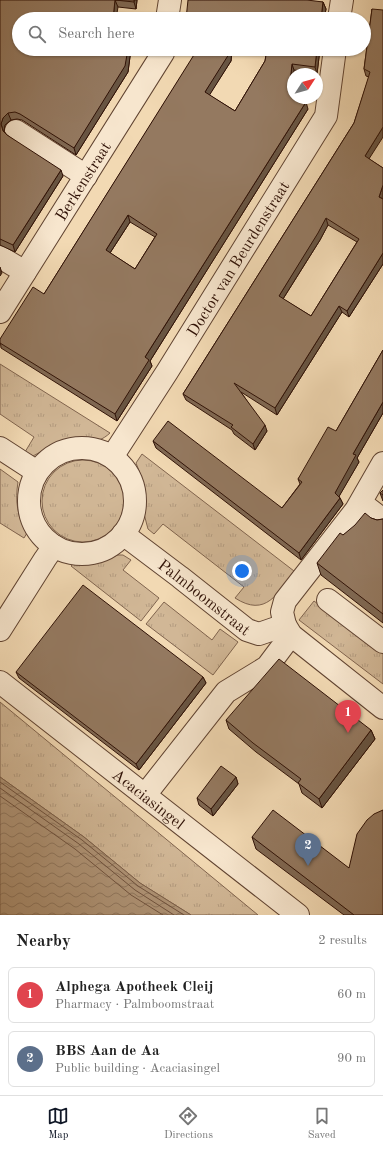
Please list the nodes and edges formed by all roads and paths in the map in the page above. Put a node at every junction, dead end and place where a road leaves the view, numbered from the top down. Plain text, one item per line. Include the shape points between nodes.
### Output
1 (170, 0) edge
2 (342, 0) edge
3 (168, 12) edge
4 (340, 12) edge
5 (161, 56) edge
6 (334, 56) edge
7 (16, 131) dead end
8 (86, 176) junction
9 (0, 257) edge
10 (24, 272) junction
11 (0, 312) edge
12 (0, 448) edge
13 (112, 457) junction
14 (383, 463) edge
15 (36, 472) junction
16 (361, 503) junction
17 (383, 520) edge
18 (123, 534) junction
19 (54, 546) junction
20 (328, 600) dead end
21 (0, 630) edge
22 (288, 630) junction
23 (383, 642) edge
24 (0, 682) edge
25 (383, 708) edge
26 (145, 795) junction
27 (298, 915) edge

1 - 3 street
2 - 4 street
5 - 8 street, Berkenstraat
6 - 13 street, Doctor van Beurdenstraat via 326,116
7 - 8 street
8 - 10 street, Berkenstraat
9 - 10 street
10 - 11 street, Berkenstraat
12 - 15 street
13 - 15 street via 92,448 71,448 51,457
13 - 18 street via 125,469 132,485 135,502 131,519
14 - 16 street
15 - 19 street via 30,488 28,505 39,531
16 - 17 street
16 - 22 street via 285,601 282,612
18 - 19 street via 109,546 91,553 72,553
18 - 22 street, Palmboomstraat via 247,630 260,634
19 - 21 street
20 - 23 street
22 - 25 street
22 - 26 street via 268,667 226,692
24 - 26 street, Acaciasingel
26 - 27 street, Acaciasingel

